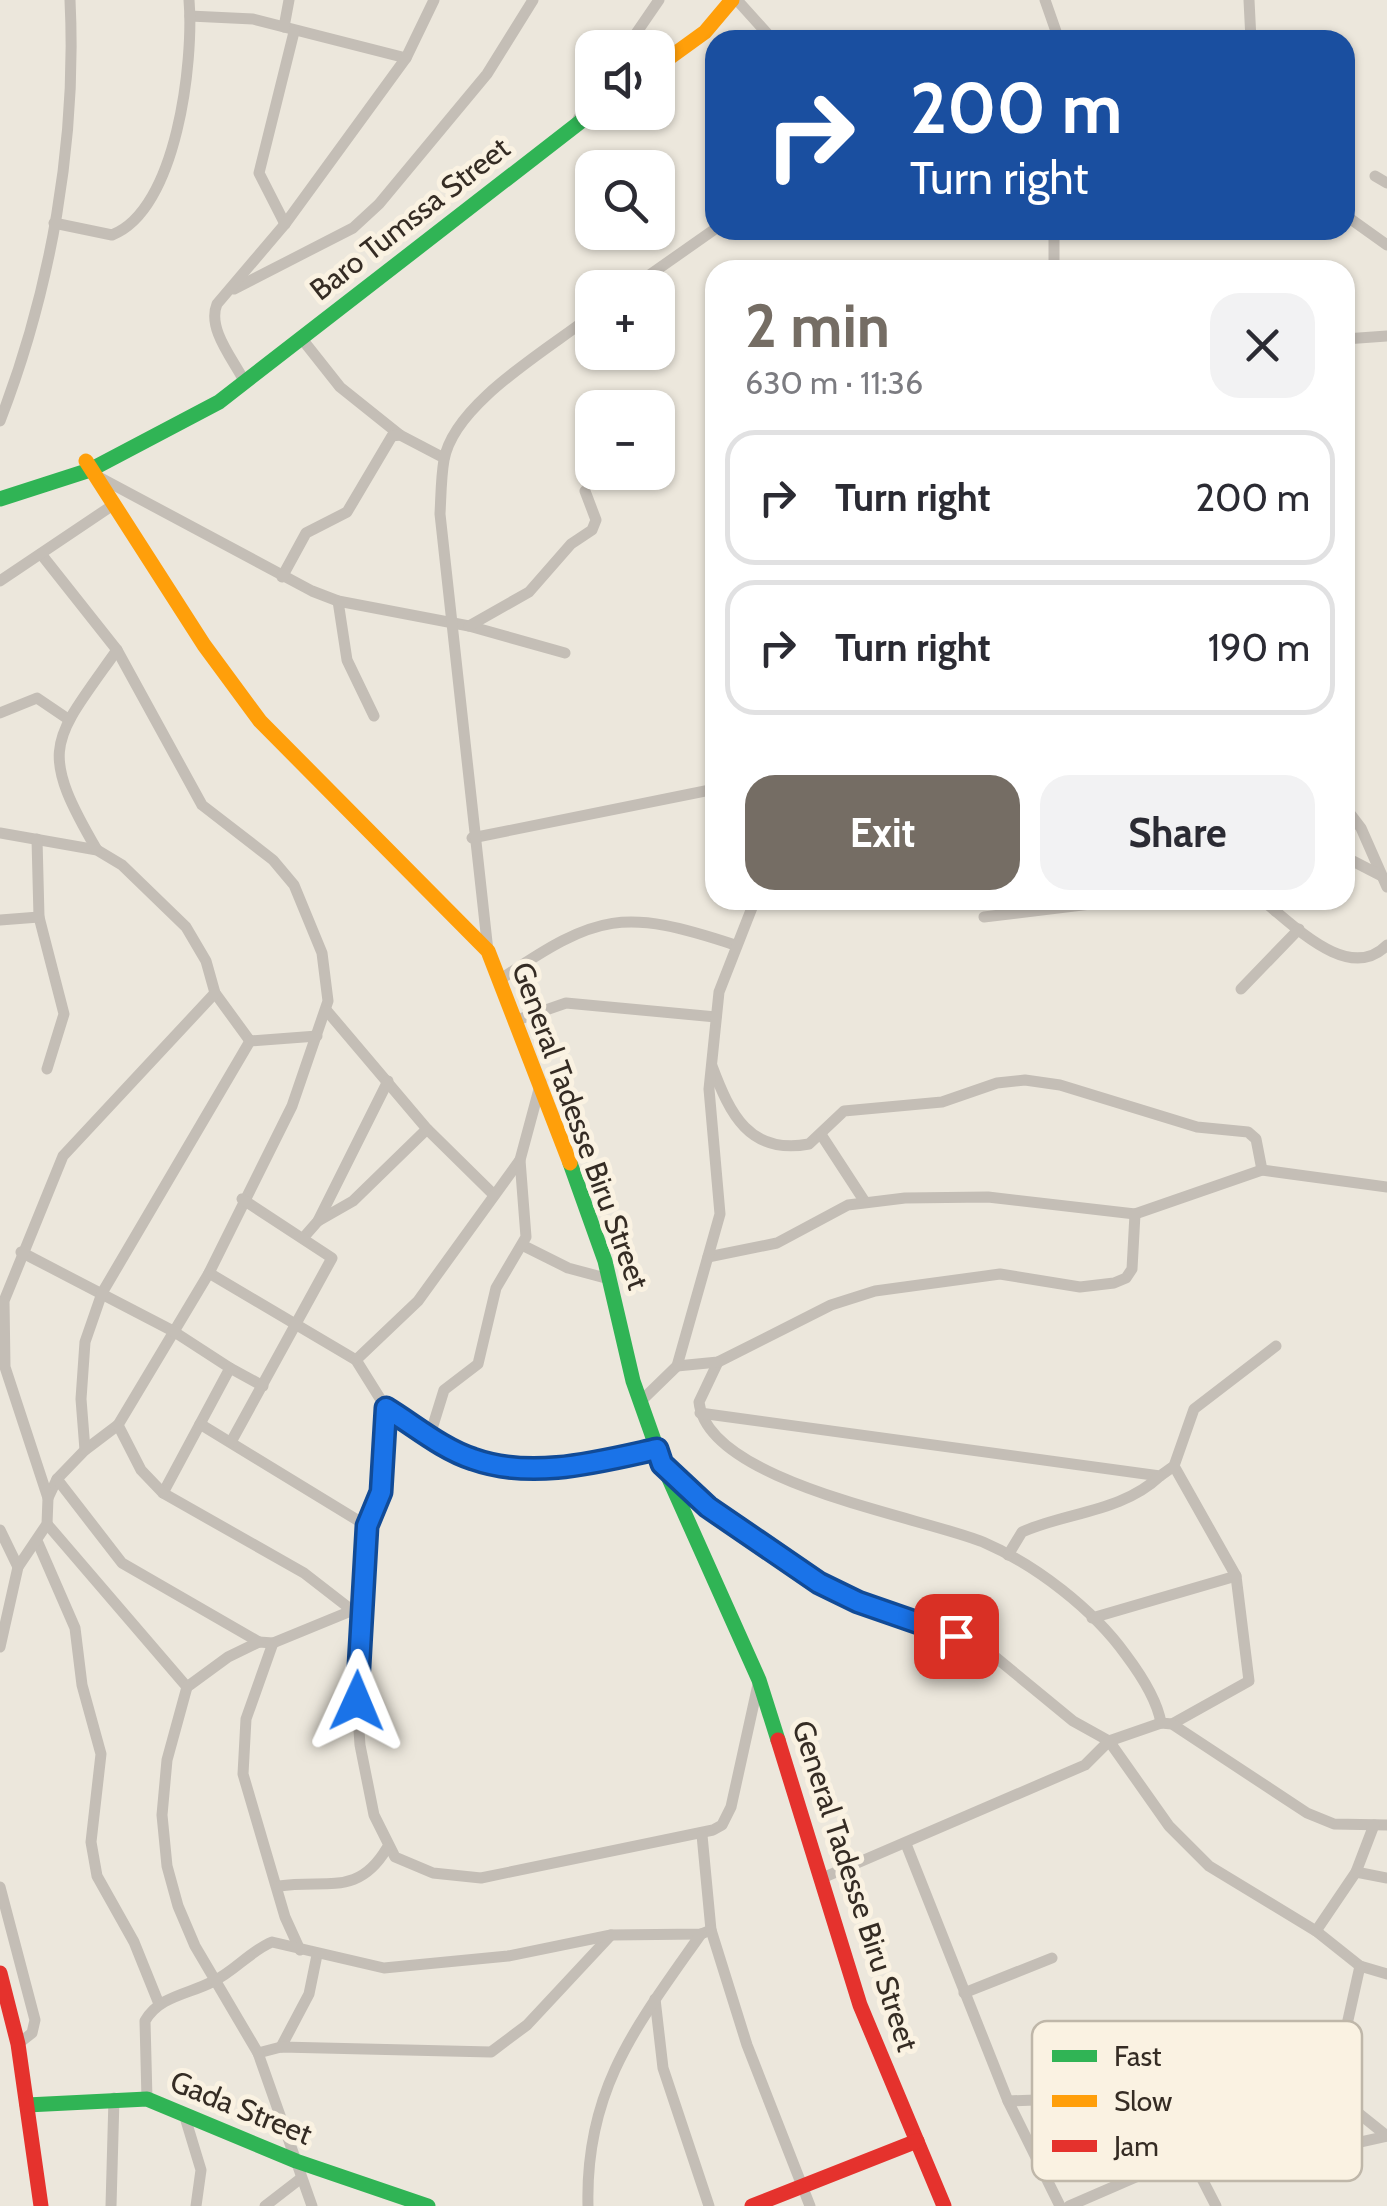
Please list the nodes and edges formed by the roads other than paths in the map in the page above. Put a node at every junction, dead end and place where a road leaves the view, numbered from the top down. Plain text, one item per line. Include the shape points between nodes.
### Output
1 (70, 0) edge
2 (189, 0) edge
3 (288, 0) edge
4 (434, 0) edge
5 (534, 0) edge
6 (659, 0) edge
7 (735, 0) edge
8 (1045, 0) edge
9 (1249, 0) edge
10 (190, 16) junction
11 (289, 29) junction
12 (638, 30) edge
13 (708, 30) edge
14 (764, 30) edge
15 (1056, 30) edge
16 (1250, 30) edge
17 (705, 33) edge
18 (675, 54) edge
19 (406, 58) junction
20 (574, 126) edge
21 (1374, 176) dead end
22 (1387, 183) edge
23 (1355, 221) edge
24 (54, 223) junction
25 (285, 224) junction
26 (705, 236) edge
27 (1387, 245) edge
28 (656, 270) edge
29 (229, 292) junction
30 (575, 328) edge
31 (1387, 336) edge
32 (1355, 338) edge
33 (302, 339) junction
34 (261, 370) junction
35 (244, 379) junction
36 (0, 421) edge
37 (400, 435) junction
38 (444, 458) junction
39 (90, 469) junction
40 (0, 488) edge
41 (585, 491) dead end
42 (0, 499) edge
43 (113, 505) junction
44 (41, 554) junction
45 (282, 577) junction
46 (0, 581) edge
47 (338, 601) junction
48 (452, 626) junction
49 (468, 626) junction
50 (117, 650) junction
51 (565, 654) dead end
52 (0, 714) edge
53 (374, 716) dead end
54 (68, 719) junction
55 (705, 791) edge
56 (1355, 820) edge
57 (0, 833) edge
58 (472, 838) junction
59 (38, 840) junction
60 (97, 850) junction
61 (1355, 862) edge
62 (1380, 875) junction
63 (1387, 887) edge
64 (750, 910) edge
65 (1003, 910) edge
66 (1275, 910) edge
67 (984, 916) dead end
68 (38, 918) junction
69 (0, 920) edge
70 (1299, 929) junction
71 (1387, 945) edge
72 (734, 946) junction
73 (488, 951) junction
74 (501, 979) junction
75 (1241, 989) dead end
76 (215, 993) junction
77 (327, 1011) junction
78 (716, 1017) junction
79 (517, 1020) junction
80 (317, 1036) junction
81 (250, 1040) junction
82 (712, 1066) junction
83 (47, 1069) dead end
84 (388, 1081) junction
85 (541, 1082) junction
86 (427, 1129) junction
87 (822, 1136) junction
88 (520, 1160) junction
89 (1262, 1170) junction
90 (1387, 1187) edge
91 (492, 1194) junction
92 (242, 1199) junction
93 (865, 1202) junction
94 (1135, 1214) junction
95 (318, 1221) junction
96 (304, 1237) junction
97 (522, 1246) junction
98 (20, 1252) junction
99 (708, 1257) junction
100 (208, 1274) junction
101 (609, 1279) junction
102 (102, 1292) junction
103 (298, 1324) junction
104 (173, 1331) junction
105 (1276, 1346) dead end
106 (356, 1360) junction
107 (718, 1362) junction
108 (677, 1366) junction
109 (230, 1368) junction
110 (263, 1386) junction
111 (640, 1402) junction
112 (386, 1408) junction
113 (700, 1413) junction
114 (200, 1424) junction
115 (118, 1425) junction
116 (430, 1435) junction
117 (230, 1442) junction
118 (85, 1450) junction
119 (659, 1456) junction
120 (1174, 1466) junction
121 (1160, 1476) junction
122 (57, 1479) junction
123 (163, 1493) junction
124 (48, 1498) junction
125 (47, 1524) junction
126 (367, 1526) junction
127 (0, 1530) edge
128 (38, 1542) junction
129 (1008, 1555) junction
130 (18, 1566) junction
131 (1236, 1576) junction
132 (357, 1611) junction
133 (1092, 1618) junction
134 (266, 1642) junction
135 (0, 1647) edge
136 (759, 1680) junction
137 (187, 1686) junction
138 (1167, 1723) junction
139 (1108, 1741) junction
140 (1381, 1826) edge
141 (702, 1836) junction
142 (906, 1844) junction
143 (388, 1848) junction
144 (1356, 1872) junction
145 (1387, 1878) edge
146 (820, 1879) junction
147 (279, 1886) junction
148 (0, 1887) edge
149 (706, 1932) junction
150 (1316, 1932) junction
151 (610, 1935) junction
152 (300, 1950) junction
153 (317, 1955) junction
154 (1052, 1958) dead end
155 (1360, 1966) junction
156 (0, 1973) edge
157 (1387, 1974) edge
158 (216, 1981) junction
159 (964, 1993) junction
160 (655, 1999) junction
161 (159, 2004) junction
162 (1348, 2021) edge
163 (18, 2044) junction
164 (280, 2047) junction
165 (258, 2054) junction
166 (114, 2098) junction
167 (147, 2099) junction
168 (1032, 2100) edge
169 (1008, 2101) junction
170 (27, 2105) junction
171 (184, 2114) junction
172 (1362, 2116) edge
173 (917, 2142) junction
174 (1362, 2142) edge
175 (1032, 2151) edge
176 (296, 2161) junction
177 (300, 2180) junction
178 (1046, 2181) edge
179 (1122, 2181) edge
180 (1203, 2181) edge
181 (801, 2186) junction
182 (1058, 2205) edge
183 (40, 2206) edge
184 (111, 2206) edge
185 (196, 2206) edge
186 (265, 2206) edge
187 (312, 2206) edge
188 (428, 2206) edge
189 (588, 2206) edge
190 (709, 2206) edge
191 (752, 2206) edge
192 (810, 2206) edge
193 (944, 2206) edge
194 (1216, 2206) edge

1 - 24 street via 71,95
2 - 10 street
3 - 11 street
4 - 19 street
5 - 29 street via 487,74 379,204 353,228
6 - 12 street
7 - 13 main road
7 - 14 street
8 - 15 street
9 - 16 street
10 - 11 street via 233,16
10 - 24 street via 176,143 137,219 112,235
11 - 19 street
11 - 25 street via 260,173
17 - 18 main road
19 - 25 street
20 - 33 main road, Baro Tumssa Street
21 - 22 street
23 - 27 street
24 - 36 street
25 - 29 street
26 - 28 street
29 - 35 street via 213,317
30 - 38 street via 478,403
31 - 32 street
33 - 34 main road, Baro Tumssa Street
33 - 37 street via 340,387
34 - 35 main road, Baro Tumssa Street
34 - 39 main road, Baro Tumssa Street via 198,415
35 - 39 main road, Baro Tumssa Street
37 - 38 street
37 - 45 street via 386,442 346,512 306,533
38 - 48 street via 440,514
39 - 40 main road, Baro Tumssa Street
39 - 42 main road, Baro Tumssa Street
39 - 43 main road, General Tadesse Biru Street
39 - 45 street
41 - 49 street via 596,520 592,530 570,544 529,592
43 - 44 street
43 - 73 main road, General Tadesse Biru Street via 260,721
44 - 46 street
44 - 50 street
45 - 47 street
47 - 48 street
47 - 53 street via 347,660
48 - 49 street
48 - 58 street
49 - 51 street
50 - 54 street
50 - 77 street via 191,790 294,885 322,952
52 - 54 street via 37,698
54 - 60 street via 58,746 58,775
55 - 58 street
56 - 62 street
57 - 59 street
58 - 73 street
59 - 60 street
59 - 68 street
60 - 76 street via 130,871 186,928
61 - 62 street
62 - 63 street
64 - 72 street
65 - 67 street
66 - 70 street
68 - 69 street
68 - 83 street via 64,1014
70 - 71 street via 1361,962
70 - 75 street
72 - 74 street via 669,925 618,920 566,936
72 - 78 street
73 - 74 main road, General Tadesse Biru Street
74 - 79 main road, General Tadesse Biru Street
76 - 81 street
76 - 98 street via 63,1156
77 - 80 street
77 - 84 street
78 - 79 street via 566,1003
78 - 82 street
79 - 85 main road, General Tadesse Biru Street
80 - 81 street
80 - 92 street via 292,1106
81 - 102 street
82 - 87 street via 728,1110 752,1137 793,1147
82 - 99 street via 721,1201
84 - 86 street
84 - 95 street
85 - 88 street
85 - 101 main road, General Tadesse Biru Street
86 - 91 street
86 - 95 street via 353,1201
87 - 89 street via 844,1111 942,1102 997,1082 1025,1080 1198,1127 1248,1132 1256,1139
87 - 93 street
88 - 91 street
88 - 97 street via 527,1228
89 - 90 street
89 - 94 street
91 - 106 street via 418,1300
92 - 96 street
92 - 100 street
93 - 94 street via 988,1197
93 - 99 street via 835,1209 776,1243
94 - 107 street via 1132,1269 1114,1283 1080,1287 1000,1274 875,1291 831,1305
95 - 96 street
96 - 103 street via 332,1258
97 - 101 street
97 - 116 street via 496,1288 478,1364 444,1390
98 - 102 street
98 - 124 street via 4,1301 2,1345
99 - 108 street
100 - 103 street
100 - 104 street
101 - 111 main road, General Tadesse Biru Street
102 - 104 street
102 - 118 street via 85,1342
103 - 106 street
103 - 110 street
104 - 109 street
104 - 115 street
105 - 120 street via 1194,1409
106 - 112 street
107 - 108 street
107 - 113 street
108 - 111 street
109 - 110 street
109 - 114 street
110 - 117 street
111 - 119 main road, General Tadesse Biru Street
112 - 116 street
112 - 126 street via 381,1492
113 - 121 street
113 - 129 street via 720,1445 808,1488
114 - 117 street
114 - 123 street
115 - 118 street
115 - 123 street via 141,1470
116 - 119 street via 485,1463 554,1469
117 - 126 street
118 - 122 street
119 - 136 main road, General Tadesse Biru Street
119 - 139 street via 708,1507 819,1583 976,1644
120 - 121 street
120 - 131 street
121 - 129 street via 1097,1510 1022,1532
122 - 124 street
122 - 134 street via 122,1563
123 - 132 street via 304,1572
124 - 125 street
125 - 128 street
125 - 137 street
126 - 132 street
127 - 130 street
128 - 130 street
128 - 161 street via 74,1628 101,1754 91,1842 97,1876
129 - 133 street
130 - 135 street
131 - 133 street
131 - 138 street via 1249,1681
132 - 134 street
132 - 143 street via 360,1745
133 - 138 street via 1133,1664
134 - 137 street via 228,1656
134 - 147 street via 242,1754 246,1792
136 - 141 street via 726,1818
136 - 146 main road, General Tadesse Biru Street
137 - 158 street via 163,1778 164,1843 178,1906
138 - 139 street
138 - 140 street via 1307,1813 1334,1824
139 - 142 street via 1085,1765
139 - 150 street via 1196,1854
140 - 144 street
141 - 143 street via 481,1878 418,1868
141 - 149 street
142 - 146 street
142 - 159 street
143 - 147 street via 373,1872 358,1879
144 - 145 street
144 - 150 street
146 - 173 main road, General Tadesse Biru Street via 868,2027
147 - 152 street
148 - 163 street via 34,2020 32,2033
149 - 151 street
149 - 160 street
149 - 181 street
150 - 155 street
151 - 153 street via 428,1966 370,1967
151 - 164 street via 527,2025 491,2052
152 - 153 street
152 - 158 street via 265,1944
153 - 164 street via 309,1994
154 - 159 street
155 - 157 street
155 - 162 street
156 - 163 main road
158 - 161 street
158 - 165 street
159 - 169 street
160 - 189 street via 624,2044 599,2104
160 - 190 street via 663,2068
161 - 167 street via 145,2021
163 - 170 main road
164 - 165 street
165 - 176 street
166 - 167 main road, Gada Street
166 - 170 main road, Gada Street
166 - 184 street
167 - 171 main road, Gada Street
168 - 169 street
169 - 175 street
170 - 183 main road
171 - 176 main road, Gada Street
171 - 185 street via 200,2170
172 - 174 street via 1387,2136
173 - 181 main road
173 - 193 main road, General Tadesse Biru Street
176 - 177 street
176 - 188 main road, Gada Street
177 - 186 street
177 - 187 street
178 - 182 street
179 - 182 street
180 - 194 street
181 - 191 main road
181 - 192 street

